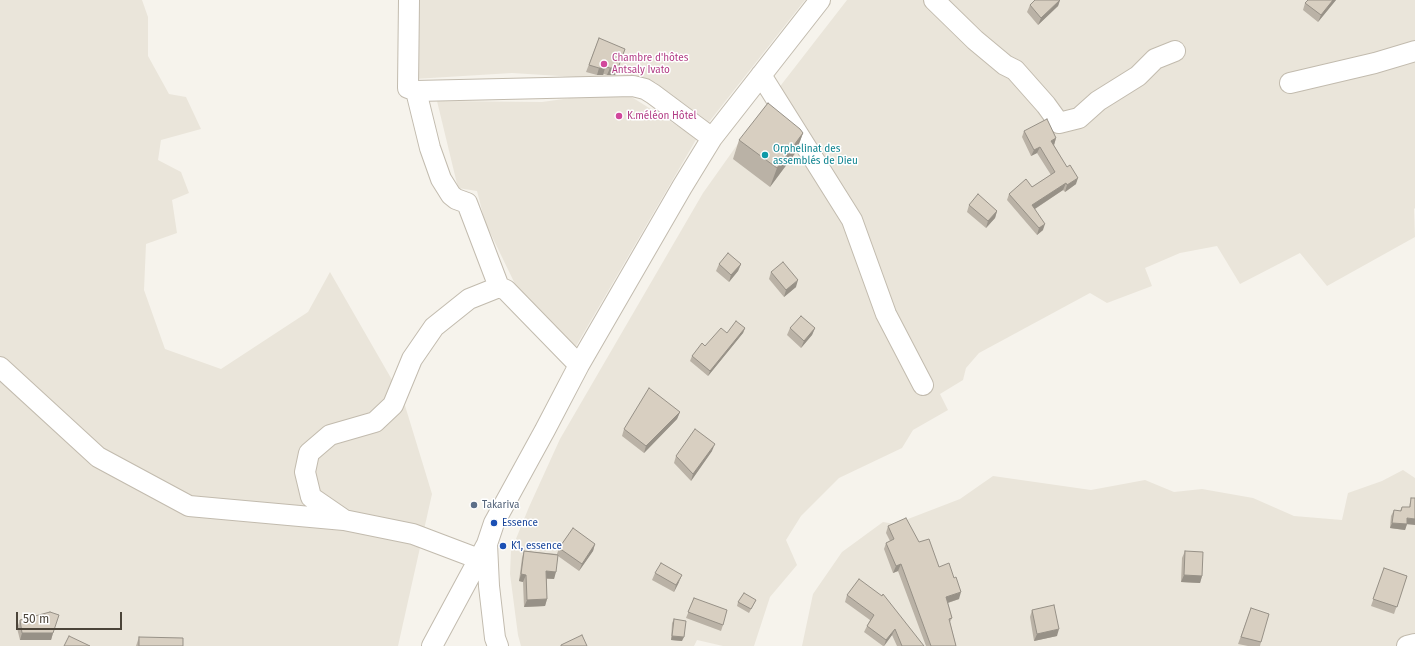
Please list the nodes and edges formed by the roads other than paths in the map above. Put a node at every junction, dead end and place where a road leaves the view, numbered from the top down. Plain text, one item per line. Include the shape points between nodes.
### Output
1 (409, 0) edge
2 (820, 0) edge
3 (934, 0) edge
4 (1175, 50) dead end
5 (1415, 51) edge
6 (760, 75) junction
7 (1290, 83) dead end
8 (416, 91) junction
9 (712, 138) junction
10 (499, 287) junction
11 (579, 364) junction
12 (0, 367) edge
13 (923, 385) dead end
14 (344, 520) junction
15 (483, 551) junction
16 (1415, 644) edge
17 (432, 646) edge
18 (498, 646) edge
19 (1407, 646) edge

1 - 8 street via 408,88
2 - 6 street
3 - 4 street via 981,45 1015,70 1059,123 1079,118 1098,101 1138,76 1155,59
5 - 7 street
6 - 9 street
6 - 13 street via 852,220 886,314
8 - 9 street via 633,86 653,94
8 - 10 street via 441,180 451,195 467,203
9 - 11 street
10 - 11 street via 506,290
10 - 14 street via 469,299 434,327 412,359 393,405 375,422 330,435 309,453 305,472 312,497
11 - 15 street via 494,523
12 - 14 street via 98,457 189,506
14 - 15 street
15 - 17 street
15 - 18 street
16 - 19 street

